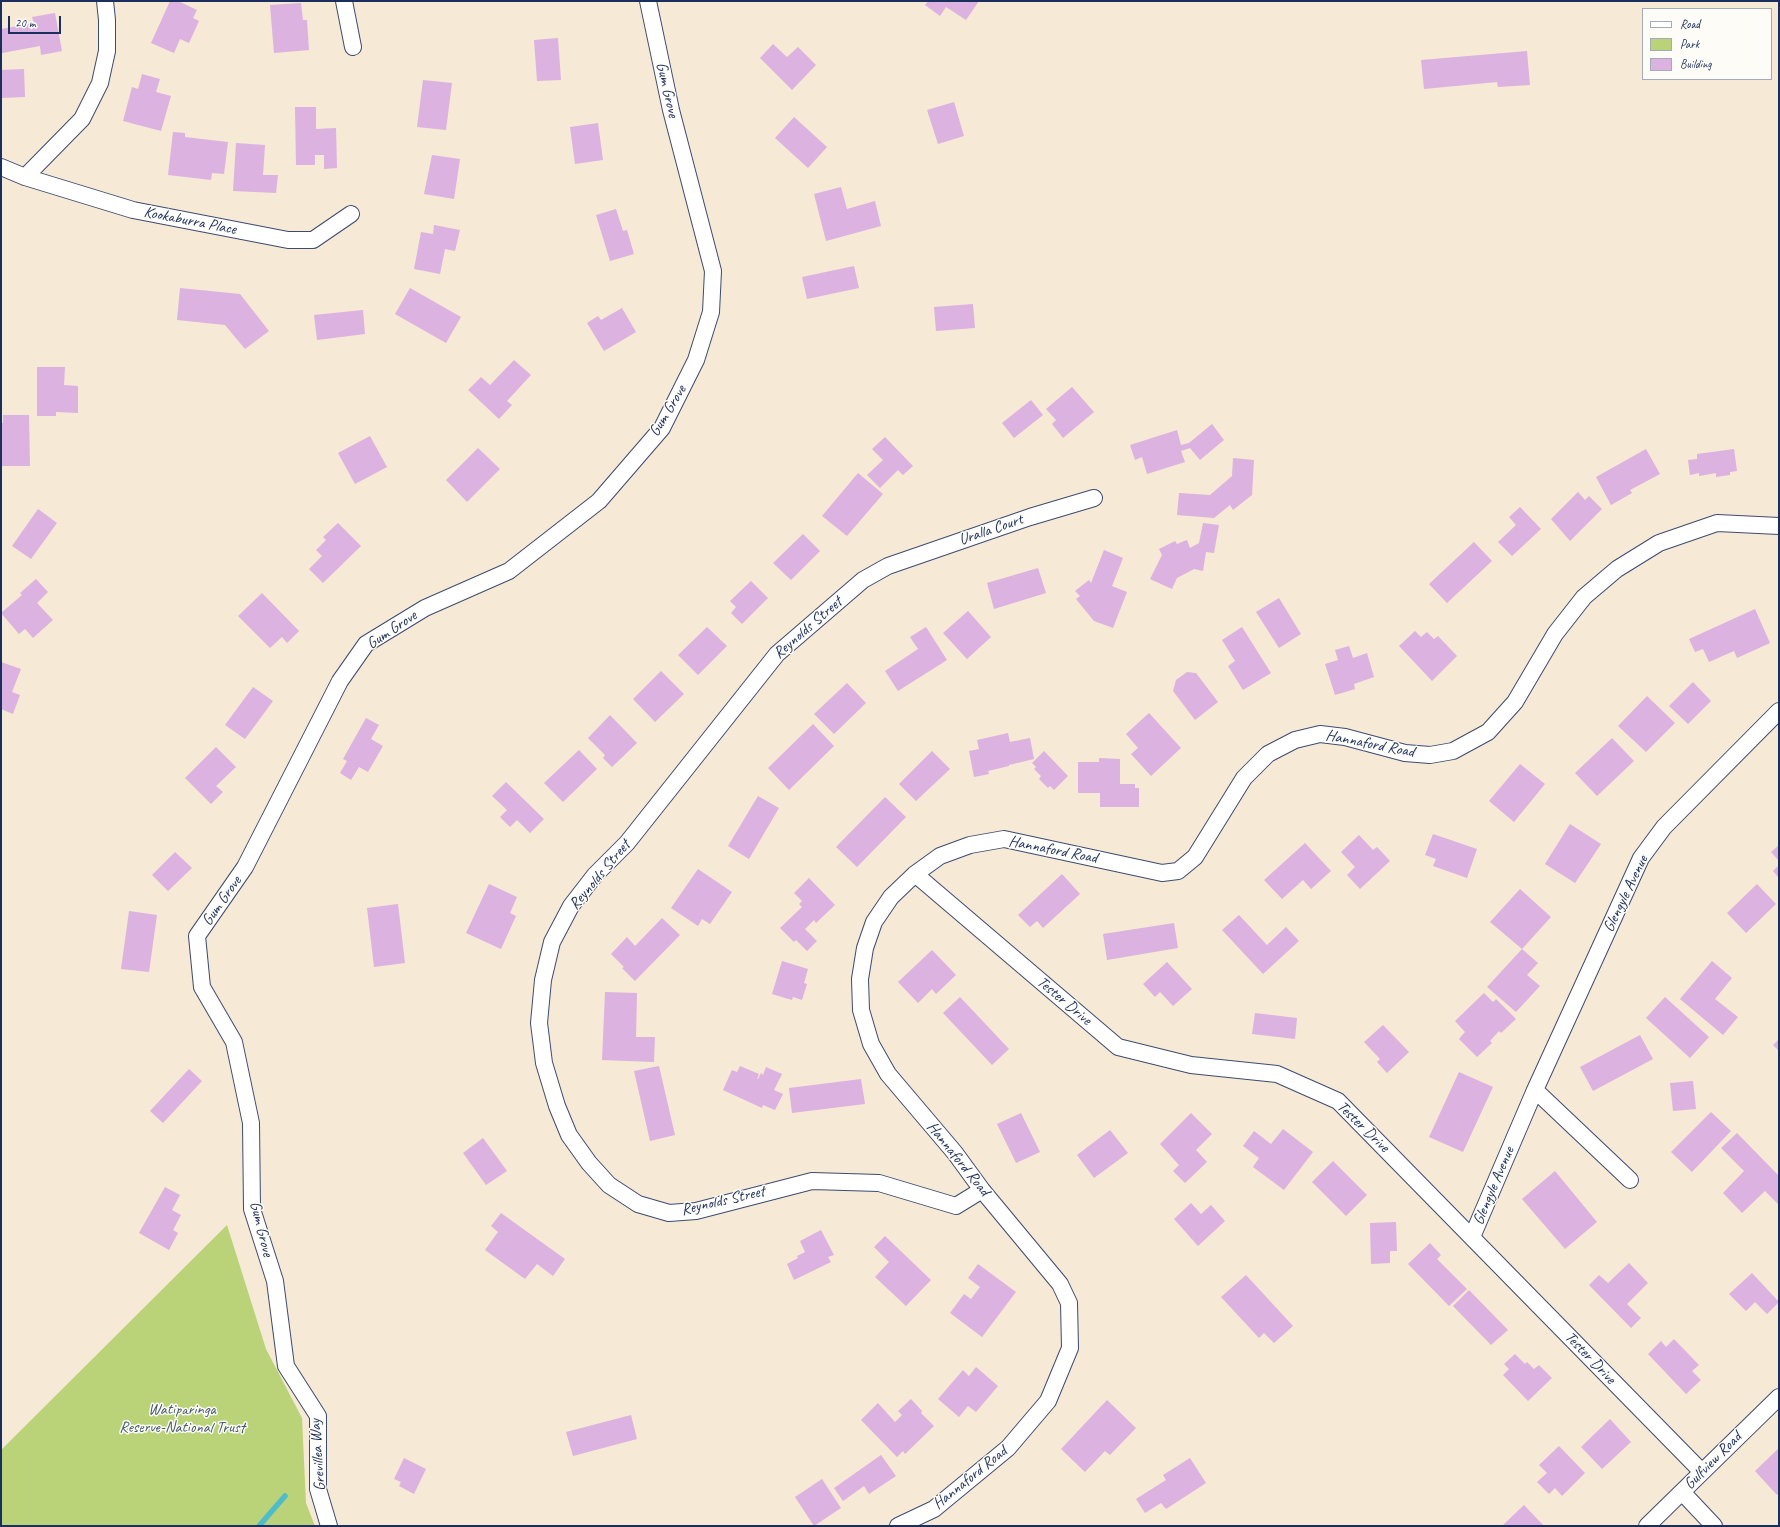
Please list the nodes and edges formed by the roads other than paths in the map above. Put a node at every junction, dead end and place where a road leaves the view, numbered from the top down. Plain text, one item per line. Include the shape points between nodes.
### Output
1 (105, 1) edge
2 (344, 1) edge
3 (648, 1) edge
4 (353, 47) dead end
5 (3, 171) edge
6 (25, 177) junction
7 (351, 214) dead end
8 (1094, 498) dead end
9 (1779, 526) edge
10 (888, 566) joint
11 (1779, 711) edge
12 (915, 874) junction
13 (1535, 1090) junction
14 (1630, 1180) dead end
15 (982, 1190) junction
16 (1472, 1237) junction
17 (286, 1366) joint
18 (1779, 1397) edge
19 (1702, 1472) junction
20 (1682, 1492) junction
21 (329, 1526) edge
22 (898, 1526) edge
23 (1647, 1526) edge
24 (1714, 1526) edge

1 - 6 street via 106,51 100,83 82,119
2 - 4 street
3 - 17 street, Gum Grove via 671,110 713,271 711,312 696,360 662,428 599,501 509,571 425,608 366,644 340,681 246,867 197,936 202,987 234,1042 239,1064 251,1123 252,1209 274,1281
5 - 6 street, Kookaburra Place
6 - 7 street, Kookaburra Place via 133,210 288,240 313,240
8 - 10 street, Uralla Court via 1030,517
9 - 12 street, Hannaford Road via 1717,523 1659,543 1617,569 1584,597 1555,634 1515,702 1488,732 1454,751 1430,755 1405,753 1345,737 1320,734 1295,740 1268,754 1244,778 1195,857 1178,871 1162,873 1004,839 970,845 940,856
10 - 15 street, Reynolds Street via 863,580 777,654 627,843 571,906 552,942 543,980 539,1023 544,1063 569,1135 589,1163 609,1185 638,1204 669,1213 696,1210 812,1181 879,1182 956,1206
11 - 13 street, Glengyle Avenue via 1664,827 1641,858
12 - 15 street, Hannaford Road via 890,897 874,922 860,979 861,1010 870,1044 888,1074
12 - 16 street, Tester Drive via 1118,1047 1191,1065 1277,1074 1338,1101
13 - 14 street
13 - 16 street, Glengyle Avenue
15 - 22 street, Hannaford Road via 1060,1284 1069,1303 1070,1348 1048,1401 1008,1448 934,1509
16 - 19 street, Tester Drive
17 - 21 street, Grevillea Way via 318,1416 318,1489
18 - 19 street, Gulfview Road
19 - 20 street, Gulfview Road
20 - 23 street, Gulfview Road
20 - 24 street

